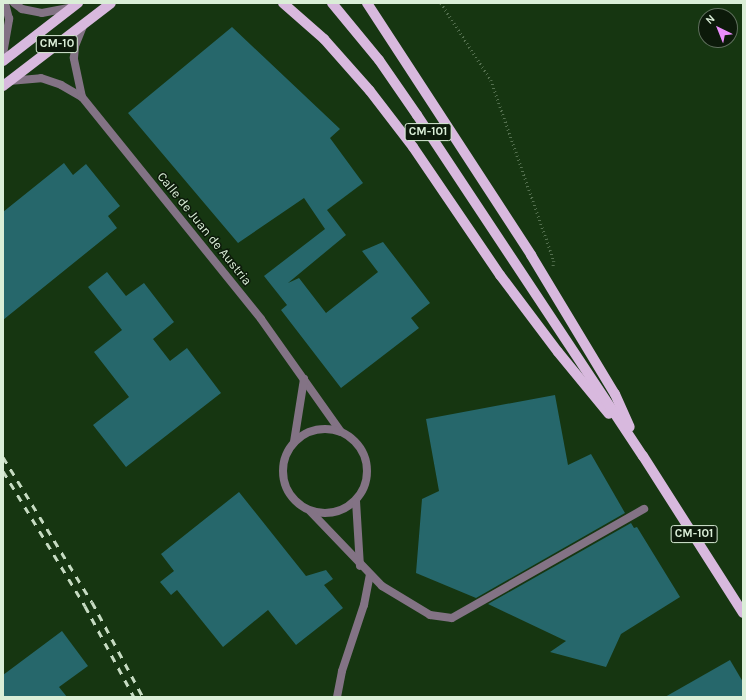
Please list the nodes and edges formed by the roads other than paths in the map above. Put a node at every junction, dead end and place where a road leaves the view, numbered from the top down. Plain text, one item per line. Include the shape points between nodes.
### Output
1 (5, 3) edge
2 (14, 3) edge
3 (111, 3) edge
4 (283, 3) edge
5 (332, 3) edge
6 (367, 3) edge
7 (75, 5) edge
8 (84, 24) junction
9 (3, 54) edge
10 (3, 61) edge
11 (6, 84) edge
12 (82, 97) junction
13 (304, 379) junction
14 (341, 432) junction
15 (294, 442) junction
16 (643, 456) junction
17 (356, 501) junction
18 (644, 509) dead end
19 (310, 511) junction
20 (360, 566) junction
21 (370, 575) junction
22 (743, 613) edge
23 (337, 697) edge

1 - 9 street via 9,19
2 - 7 street via 22,8 42,13
3 - 8 main road, CM-10
4 - 16 main road via 324,39 370,90 413,147 500,275 558,352
5 - 16 main road, CM-101 via 363,39 399,90
6 - 16 main road via 551,288 615,394
7 - 10 main road, CM-10
8 - 11 main road, CM-10
8 - 12 street via 75,46 74,58
11 - 12 street via 41,78 61,85
12 - 13 street, Calle de Juan de Austria via 261,318
13 - 14 street, Calle de Juan de Austria
13 - 15 street
14 - 15 street via 324,429 308,433
14 - 17 street via 355,441 364,454 368,470 366,481
15 - 19 street via 286,456 282,472 286,489 292,498
16 - 22 main road, CM-101
17 - 19 street via 342,510 326,514
17 - 20 street
18 - 21 street via 452,618 430,615 382,586
19 - 20 street
20 - 21 street
21 - 23 street via 364,605 342,671

